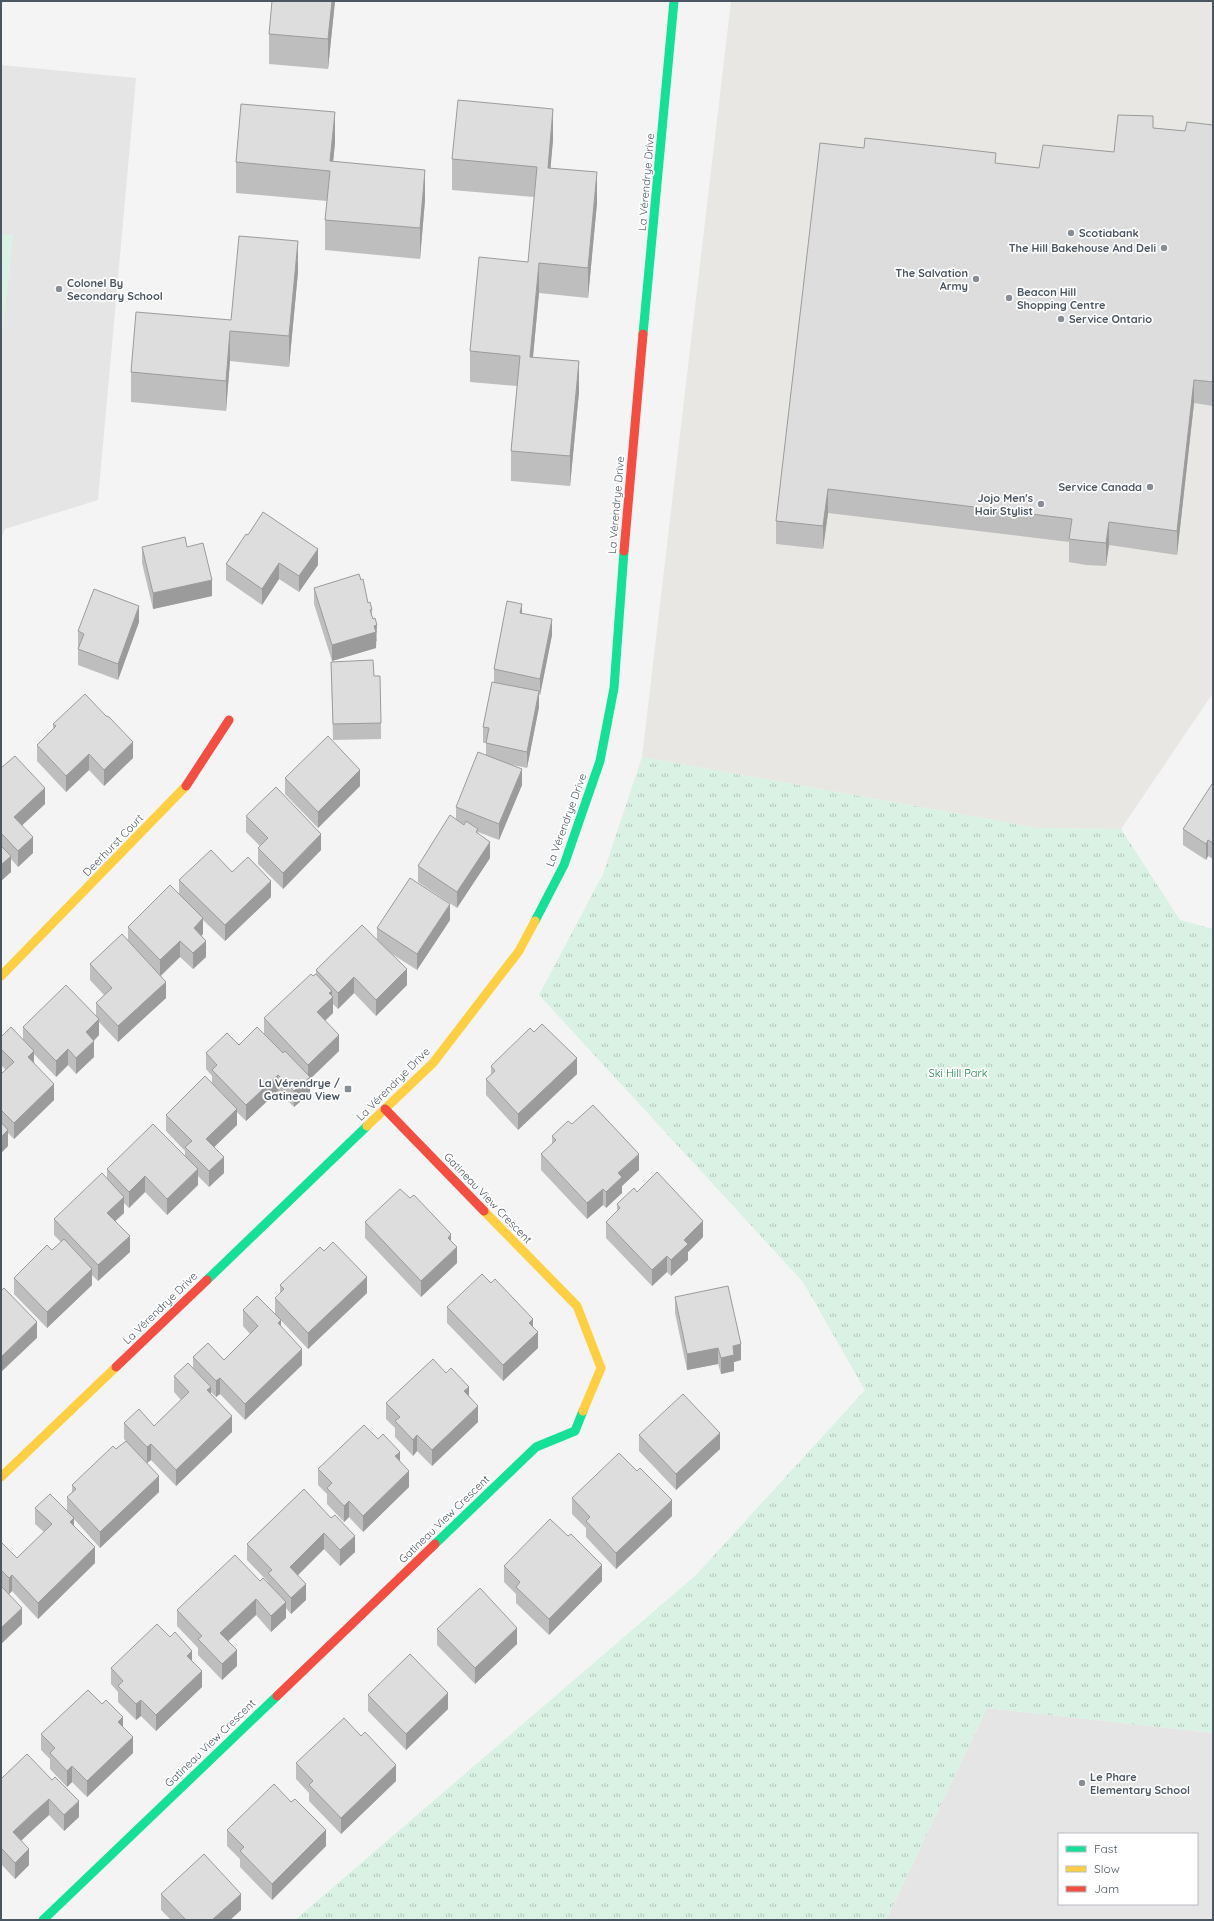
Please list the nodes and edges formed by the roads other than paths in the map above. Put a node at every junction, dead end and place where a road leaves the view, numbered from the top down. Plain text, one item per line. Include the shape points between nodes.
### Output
1 (674, 1) edge
2 (229, 720) dead end
3 (1, 976) edge
4 (385, 1110) junction
5 (1, 1476) edge
6 (43, 1920) edge

1 - 4 street, La Vérendrye Drive via 621,580 614,688 600,761 564,865 519,951 433,1063
2 - 3 street, Deerhurst Court via 182,792
4 - 5 street, La Vérendrye Drive
4 - 6 street, Gatineau View Crescent via 577,1306 601,1368 575,1431 536,1447

